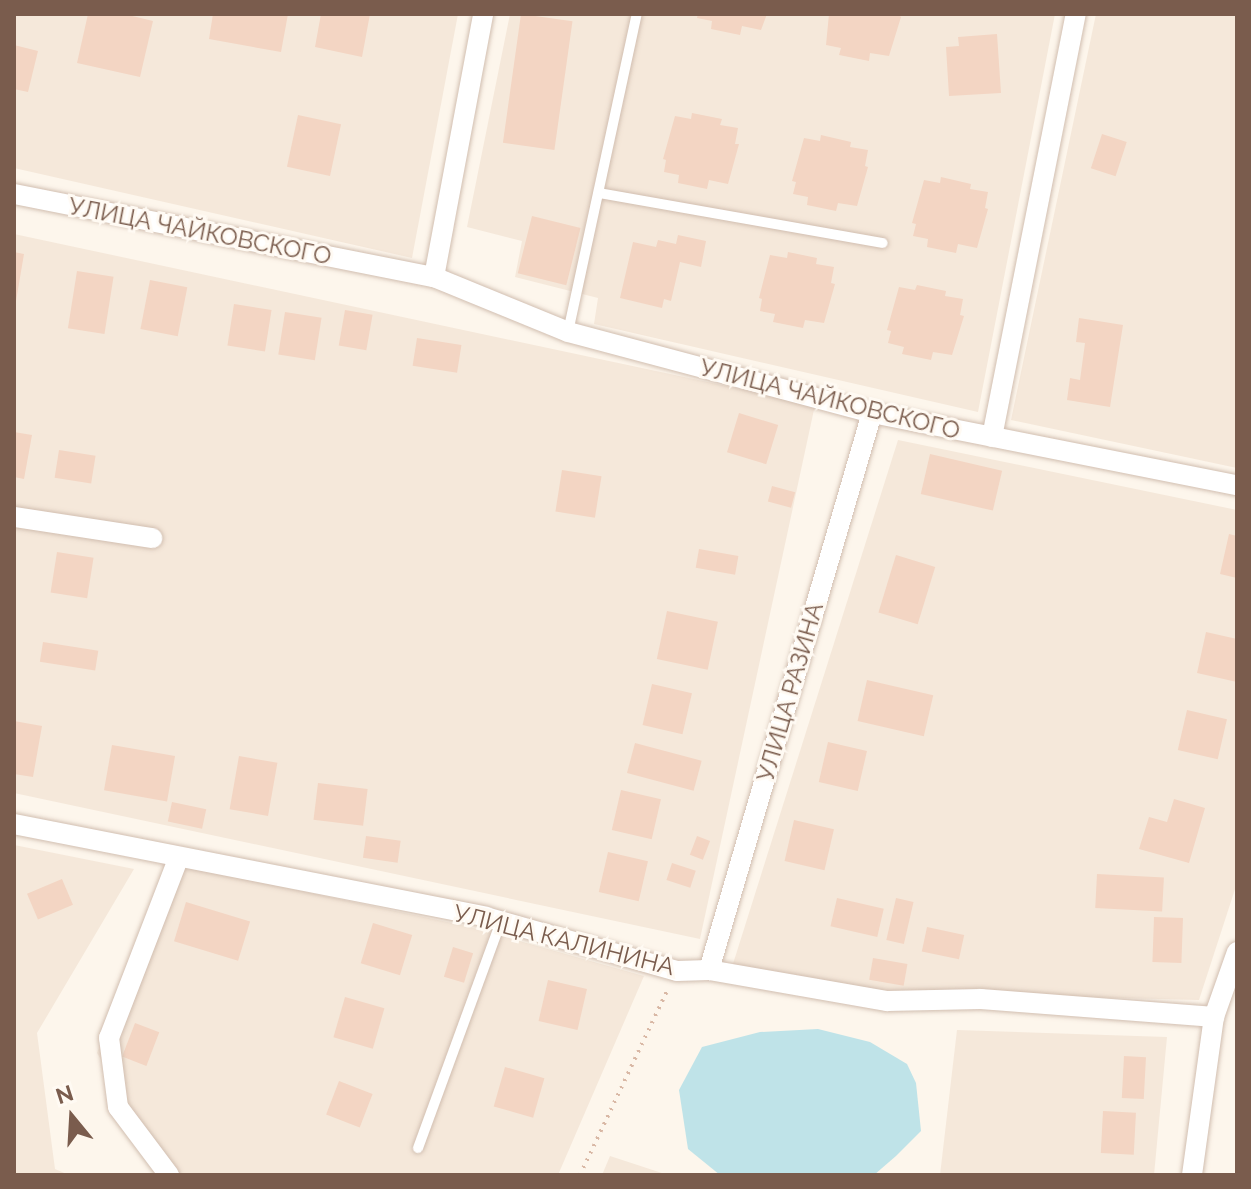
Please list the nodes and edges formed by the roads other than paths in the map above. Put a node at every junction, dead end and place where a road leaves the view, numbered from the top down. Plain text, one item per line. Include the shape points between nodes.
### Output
1 (483, 14) edge
2 (637, 14) edge
3 (1076, 14) edge
4 (599, 193) junction
5 (14, 194) edge
6 (883, 243) dead end
7 (434, 277) junction
8 (568, 332) junction
9 (872, 413) junction
10 (992, 437) junction
11 (1237, 485) edge
12 (14, 517) edge
13 (152, 538) dead end
14 (14, 824) edge
15 (179, 857) junction
16 (501, 921) junction
17 (1237, 952) edge
18 (709, 970) junction
19 (1214, 1017) junction
20 (418, 1148) dead end
21 (169, 1175) edge
22 (1192, 1175) edge

1 - 7 street
2 - 4 lane
3 - 10 street
4 - 6 lane
4 - 8 lane
5 - 7 street, УЛИЦА ЧАЙКОВСКОГО
7 - 8 street, УЛИЦА ЧАЙКОВСКОГО
8 - 9 street, УЛИЦА ЧАЙКОВСКОГО
9 - 10 street, УЛИЦА ЧАЙКОВСКОГО
9 - 18 street, УЛИЦА РАЗИНА
10 - 11 street, УЛИЦА ЧАЙКОВСКОГО
12 - 13 street
14 - 15 street, УЛИЦА КАЛИНИНА
15 - 16 street, УЛИЦА КАЛИНИНА
15 - 21 street via 109,1038 118,1107
16 - 18 street, УЛИЦА КАЛИНИНА via 677,971
16 - 20 lane
17 - 19 street
18 - 19 street, УЛИЦА КАЛИНИНА via 887,1001 981,999
19 - 22 street

